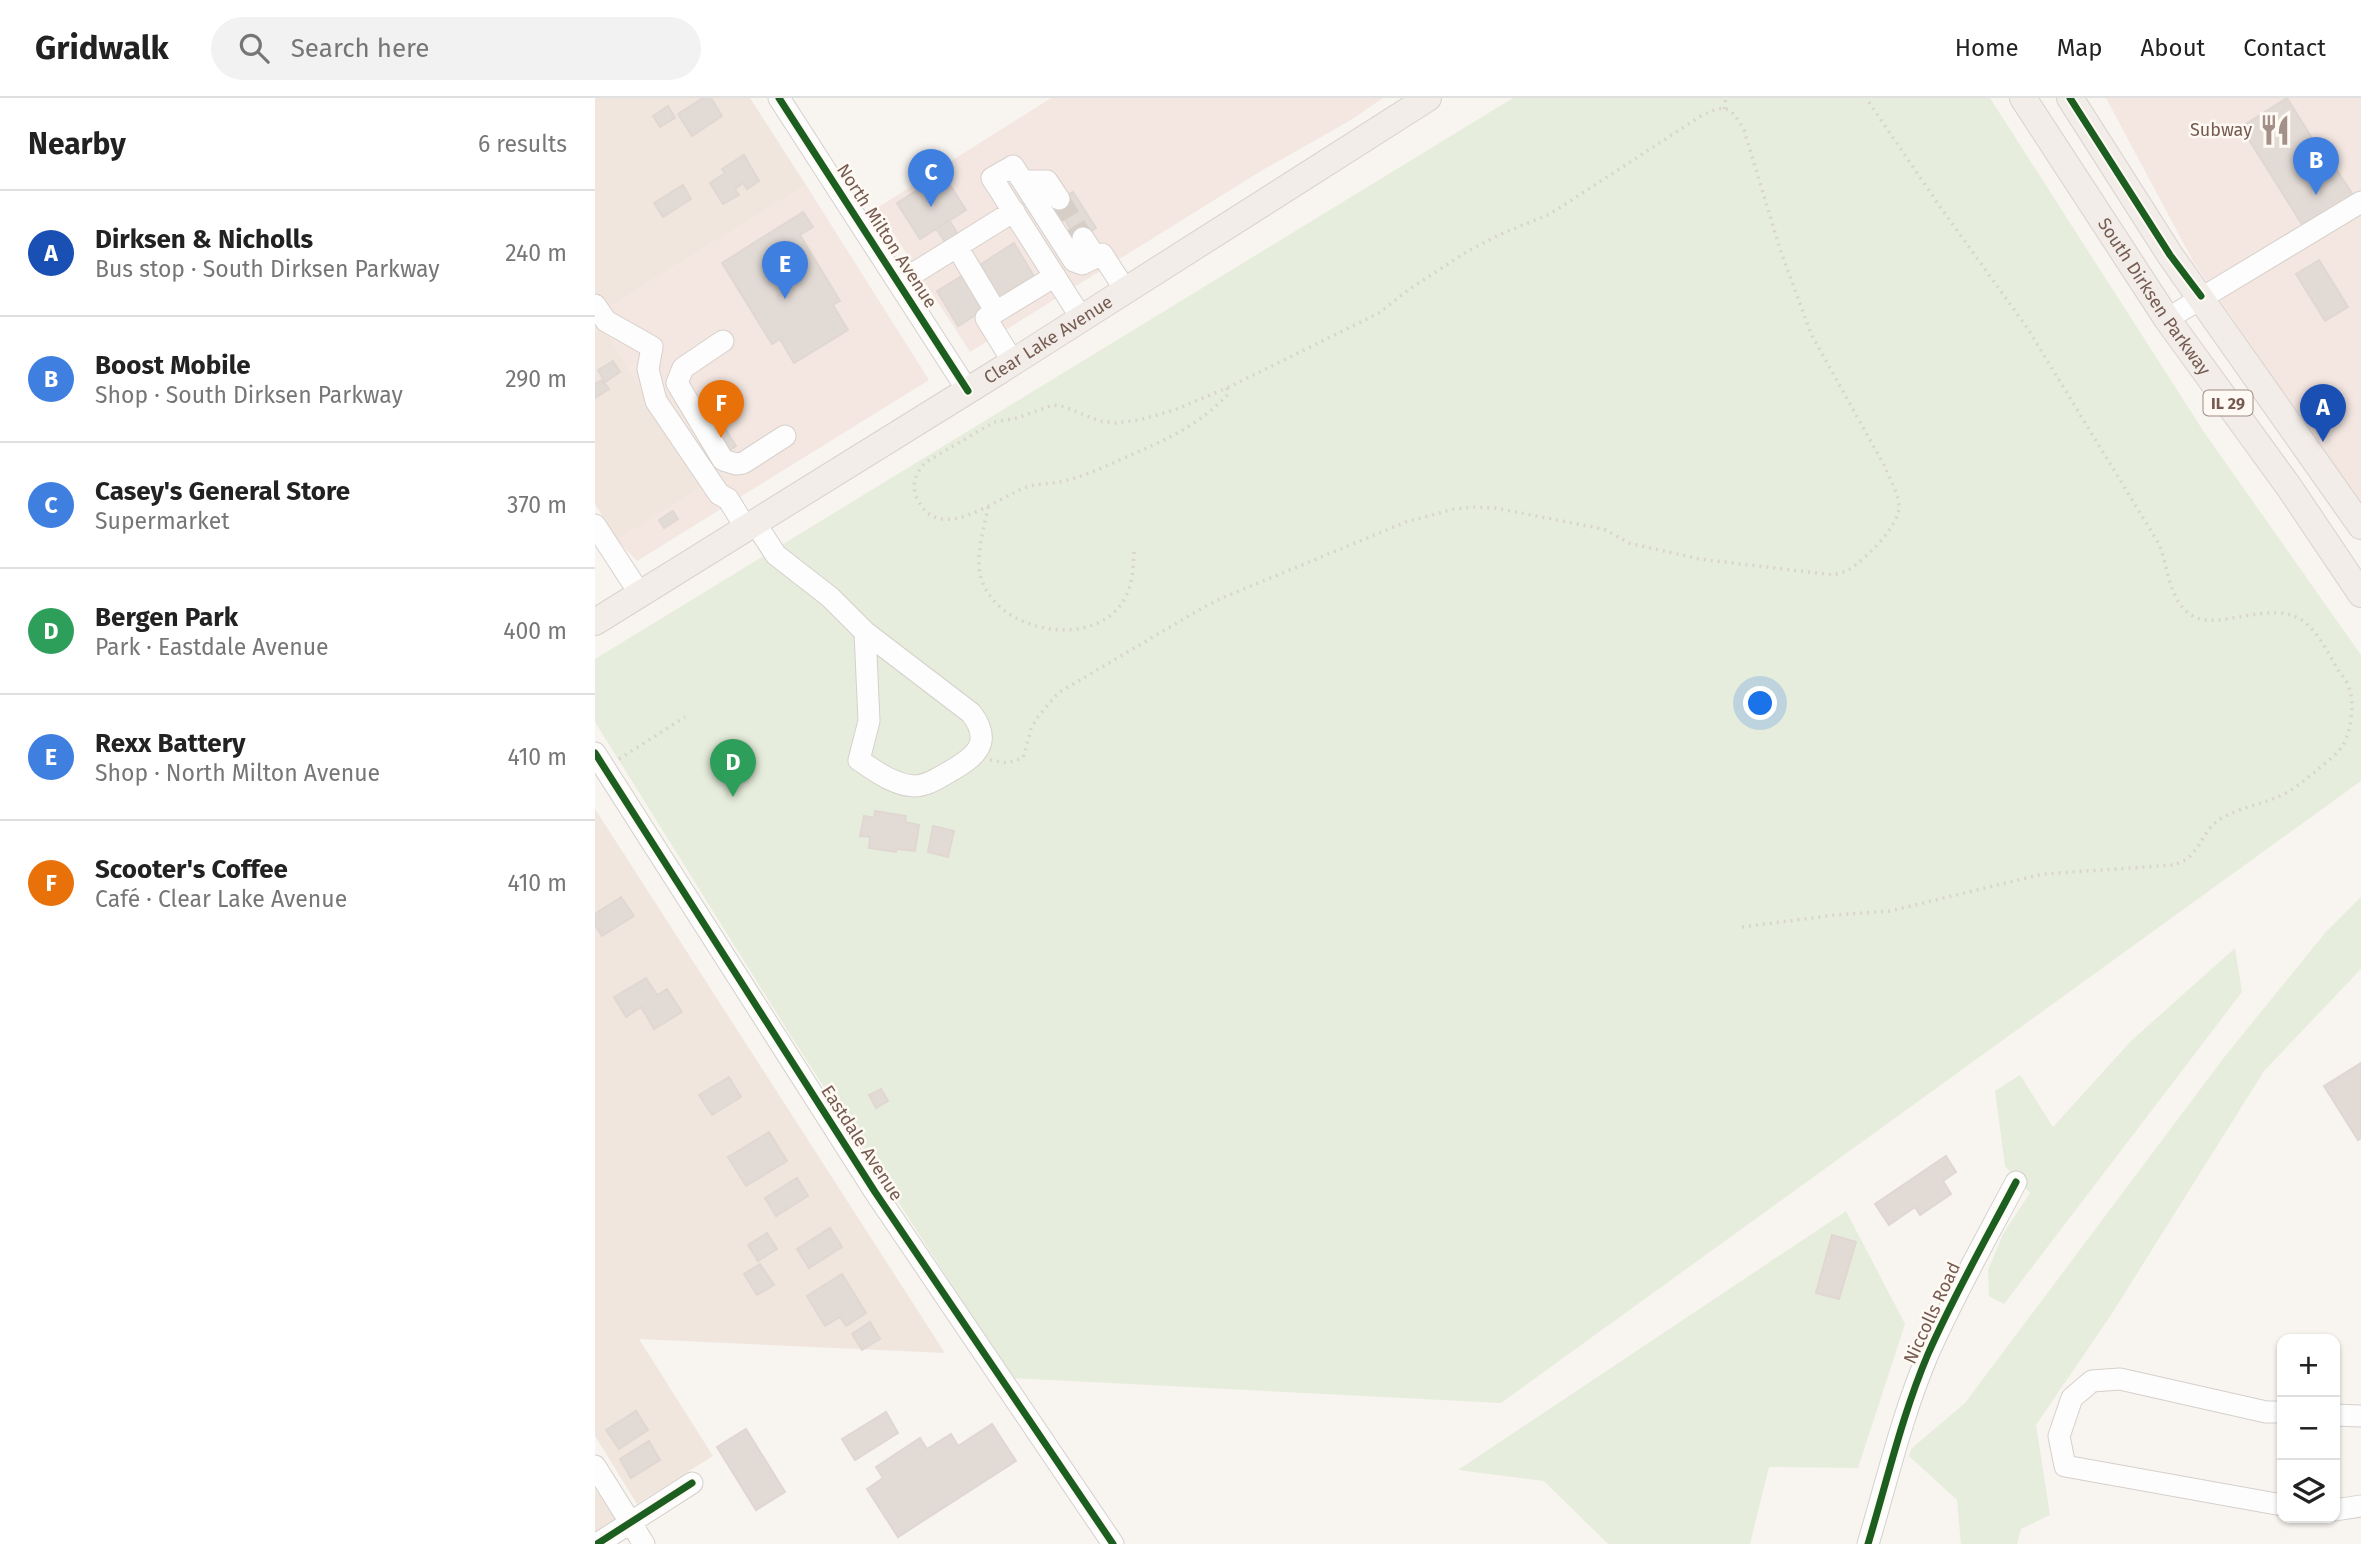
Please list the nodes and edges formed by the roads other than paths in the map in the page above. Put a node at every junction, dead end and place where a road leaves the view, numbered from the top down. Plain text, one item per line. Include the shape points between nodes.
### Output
1 (779, 98) edge
2 (1428, 98) edge
3 (2023, 98) edge
4 (2070, 98) edge
5 (1023, 181) junction
6 (1059, 199) tunnel mouth
7 (2361, 202) edge
8 (1014, 211) junction
9 (1083, 238) tunnel mouth
10 (957, 247) junction
11 (1096, 258) junction
12 (893, 274) junction
13 (1055, 276) junction
14 (1126, 290) junction
15 (2201, 296) junction
16 (595, 305) edge
17 (996, 312) junction
18 (1082, 318) junction
19 (2167, 319) junction
20 (723, 341) dead end
21 (1013, 362) junction
22 (968, 391) junction
23 (785, 436) dead end
24 (595, 525) edge
25 (751, 526) junction
26 (2361, 526) edge
27 (640, 594) junction
28 (2361, 594) edge
29 (595, 622) edge
30 (865, 632) junction
31 (600, 761) edge
32 (2016, 1182) dead end
33 (2277, 1412) edge
34 (2340, 1415) edge
35 (2361, 1416) edge
36 (595, 1466) edge
37 (692, 1483) dead end
38 (2277, 1504) edge
39 (2361, 1506) edge
40 (2340, 1509) edge
41 (631, 1523) junction
42 (597, 1544) edge
43 (644, 1544) edge
44 (1113, 1544) edge
45 (1868, 1544) edge

1 - 12 street, North Milton Avenue
2 - 14 main road, Clear Lake Avenue
3 - 19 main road, South Dirksen Parkway / IL 29
4 - 15 main road, IL 29
5 - 6 street via 1048,181
5 - 8 street via 1013,166 992,178
5 - 11 street via 1074,261 1082,264
7 - 15 street
8 - 10 street
8 - 13 street
9 - 11 street
10 - 12 street via 916,272
10 - 17 street
11 - 14 street via 1102,254
12 - 22 street, North Milton Avenue
13 - 17 street
13 - 18 street
14 - 18 main road, Clear Lake Avenue
15 - 19 street
15 - 26 main road, IL 29
16 - 25 street via 606,321 652,346 648,369 656,401 719,494
17 - 21 street via 986,318
18 - 21 main road, Clear Lake Avenue
19 - 28 main road, South Dirksen Parkway / IL 29
20 - 23 street via 683,368 677,383 723,460 743,463
21 - 22 main road, Clear Lake Avenue
22 - 25 main road, Clear Lake Avenue
24 - 27 street
25 - 27 main road, Clear Lake Avenue
25 - 30 street via 776,555 830,597
27 - 29 main road, Clear Lake Avenue
30 - 30 street via 971,713 982,736 968,761 928,784 914,786 859,761 869,721
31 - 44 street, Eastdale Avenue via 874,1192
32 - 45 street, Niccolls Road via 1927,1356
33 - 38 street via 2120,1379 2092,1381 2072,1398 2059,1436 2066,1466
34 - 35 street
36 - 41 street
37 - 41 street
39 - 40 street
41 - 42 street
41 - 43 street

